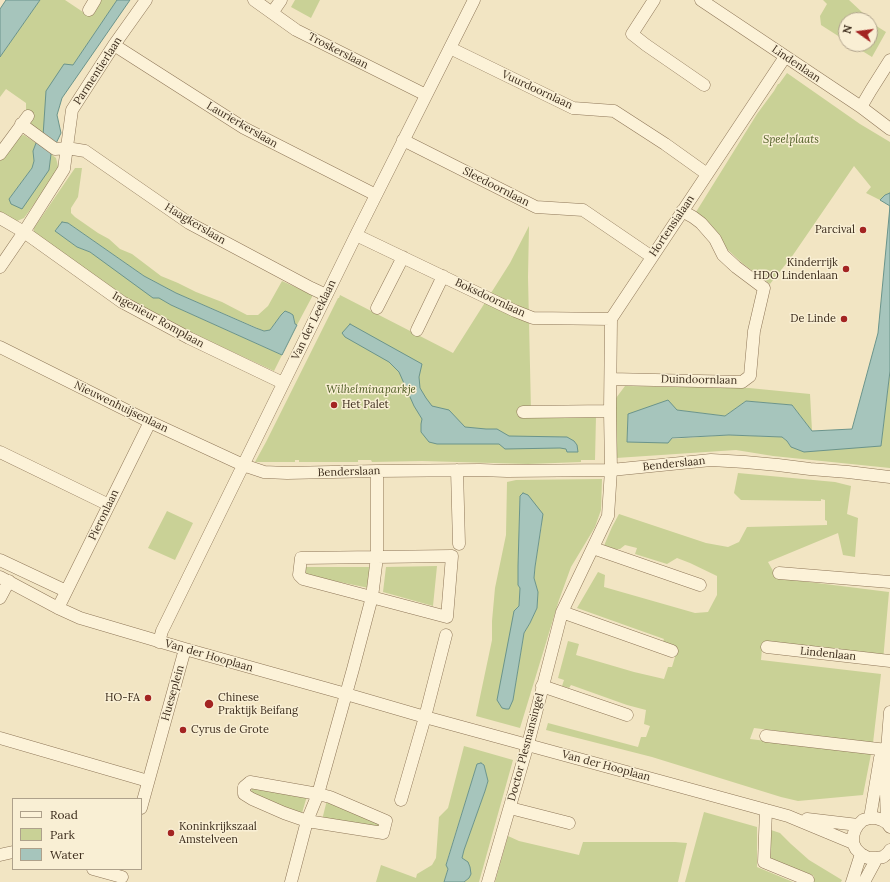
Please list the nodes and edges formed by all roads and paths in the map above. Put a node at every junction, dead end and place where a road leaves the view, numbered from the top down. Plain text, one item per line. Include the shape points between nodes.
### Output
1 (146, 0) edge
2 (254, 0) edge
3 (281, 0) edge
4 (474, 0) edge
5 (654, 0) edge
6 (701, 0) edge
7 (272, 13) junction
8 (114, 45) junction
9 (450, 48) junction
10 (784, 57) junction
11 (890, 60) edge
12 (704, 85) dead end
13 (426, 95) junction
14 (861, 107) junction
15 (890, 129) edge
16 (403, 140) junction
17 (61, 148) junction
18 (0, 154) edge
19 (707, 174) junction
20 (376, 195) junction
21 (682, 211) junction
22 (0, 218) edge
23 (24, 232) junction
24 (356, 234) junction
25 (403, 257) junction
26 (652, 257) junction
27 (0, 267) edge
28 (443, 276) junction
29 (326, 295) junction
30 (376, 308) dead end
31 (611, 318) junction
32 (417, 330) dead end
33 (0, 347) edge
34 (611, 379) junction
35 (283, 383) junction
36 (610, 411) junction
37 (523, 412) dead end
38 (150, 422) junction
39 (0, 452) edge
40 (243, 465) junction
41 (457, 470) junction
42 (611, 470) junction
43 (377, 471) junction
44 (890, 477) edge
45 (109, 505) junction
46 (459, 544) dead end
47 (593, 548) junction
48 (377, 557) junction
49 (0, 560) edge
50 (779, 573) dead end
51 (4, 579) edge
52 (890, 582) edge
53 (700, 585) dead end
54 (66, 591) junction
55 (372, 597) junction
56 (0, 598) edge
57 (58, 608) junction
58 (562, 612) junction
59 (446, 635) dead end
60 (158, 642) junction
61 (767, 648) dead end
62 (185, 649) junction
63 (672, 651) dead end
64 (890, 661) edge
65 (542, 686) junction
66 (346, 694) junction
67 (890, 712) edge
68 (628, 715) dead end
69 (425, 717) junction
70 (766, 736) dead end
71 (0, 738) edge
72 (528, 744) junction
73 (886, 750) junction
74 (148, 781) junction
75 (318, 794) junction
76 (401, 800) dead end
77 (142, 804) edge
78 (510, 808) junction
79 (766, 810) junction
80 (788, 816) junction
81 (870, 818) junction
82 (307, 821) junction
83 (569, 823) dead end
84 (858, 824) junction
85 (888, 825) edge
86 (853, 843) junction
87 (12, 852) edge
88 (889, 852) edge
89 (861, 854) junction
90 (0, 855) edge
91 (877, 858) junction
92 (97, 870) edge
93 (122, 876) edge
94 (808, 880) dead end
95 (291, 882) edge
96 (488, 882) edge
97 (852, 882) edge
98 (864, 882) edge

1 - 8 street, Parmentierlaan
2 - 7 street, Troskerslaan
3 - 7 street
4 - 9 street, Van der Leeklaan
5 - 12 street via 632,34
6 - 10 street, Lindenlaan
7 - 13 street, Troskerslaan via 296,30
8 - 17 street, Parmentierlaan via 72,110
8 - 20 street, Laurierkerslaan via 244,128
9 - 13 street, Van der Leeklaan
9 - 19 street, Vuurdoornlaan via 573,108 614,111
10 - 14 street, Lindenlaan
10 - 19 street, Hortensialaan
11 - 14 street
13 - 16 street, Van der Leeklaan
14 - 15 street, Lindenlaan
16 - 20 street, Van der Leeklaan
16 - 26 street, Sleedoornlaan via 536,207 583,210
17 - 18 street via 35,134 24,120
17 - 23 street, Parmentierlaan via 64,169
17 - 29 street, Haagkerslaan via 85,151 189,223
19 - 21 street, Hortensialaan
20 - 24 street, Van der Leeklaan
21 - 26 street, Hortensialaan
21 - 34 street, Duindoornlaan via 701,223 715,239 723,255 764,288 754,331 750,376 742,382
22 - 23 street, Ingenieur Romplaan
23 - 27 street, Parmentierlaan
23 - 35 street, Ingenieur Romplaan via 122,302 189,338
24 - 25 street, Boksdoornlaan
24 - 29 street, Van der Leeklaan
25 - 28 street, Boksdoornlaan
25 - 30 street
26 - 31 street, Hortensialaan
28 - 31 street, Boksdoornlaan via 533,318
28 - 32 street, Boksdoornlaan
29 - 35 street, Van der Leeklaan
31 - 34 street
33 - 38 street, Nieuwenhuijsenlaan
34 - 36 street
35 - 40 street, Van der Leeklaan
36 - 37 street
36 - 42 street
38 - 40 street, Nieuwenhuijsenlaan
38 - 45 street, Pieronlaan
39 - 45 street
40 - 43 street, Benderslaan via 264,472
40 - 60 street, Van der Leeklaan
41 - 42 street, Benderslaan
41 - 43 street, Benderslaan
41 - 46 street
42 - 44 street, Benderslaan via 711,460
42 - 47 street, Doctor Plesmansingel via 608,516
43 - 48 street
45 - 54 street, Pieronlaan
47 - 53 street
47 - 58 street, Doctor Plesmansingel
48 - 55 street
48 - 55 street via 301,558 299,575 303,579
48 - 55 street via 452,556 447,617
49 - 54 street
50 - 52 street
51 - 56 street
51 - 57 street, Van der Hooplaan
54 - 57 street, Pieronlaan
55 - 66 street
57 - 60 street, Van der Hooplaan via 80,618
58 - 63 street
58 - 65 street, Doctor Plesmansingel
59 - 69 street
60 - 62 street, Van der Hooplaan
61 - 64 street, Lindenlaan
62 - 66 street, Van der Hooplaan
62 - 74 street, Hueseplein
65 - 68 street, Doctor Plesmansingel
65 - 72 street, Doctor Plesmansingel
66 - 69 street, Van der Hooplaan
66 - 75 street
67 - 73 street
69 - 72 street, Van der Hooplaan
69 - 76 street
70 - 73 street
71 - 74 street
72 - 78 street, Doctor Plesmansingel
72 - 79 street, Van der Hooplaan
73 - 81 street via 880,758
73 - 85 street via 889,770 886,793
74 - 77 street, Hueseplein
75 - 82 street
75 - 82 street via 250,782 244,787 244,794 252,799
75 - 82 street via 386,821 383,832
78 - 83 street, Doctor Plesmansingel
78 - 96 street, Doctor Plesmansingel
79 - 80 street, Van der Hooplaan
79 - 94 street via 764,862
80 - 84 street, Van der Hooplaan
80 - 86 street, Van der Hooplaan
81 - 84 street
81 - 85 street via 882,820
82 - 95 street
84 - 86 street via 854,830
86 - 89 street
87 - 90 street
88 - 91 street
89 - 91 street via 868,858
89 - 97 street
91 - 98 street
92 - 93 street

